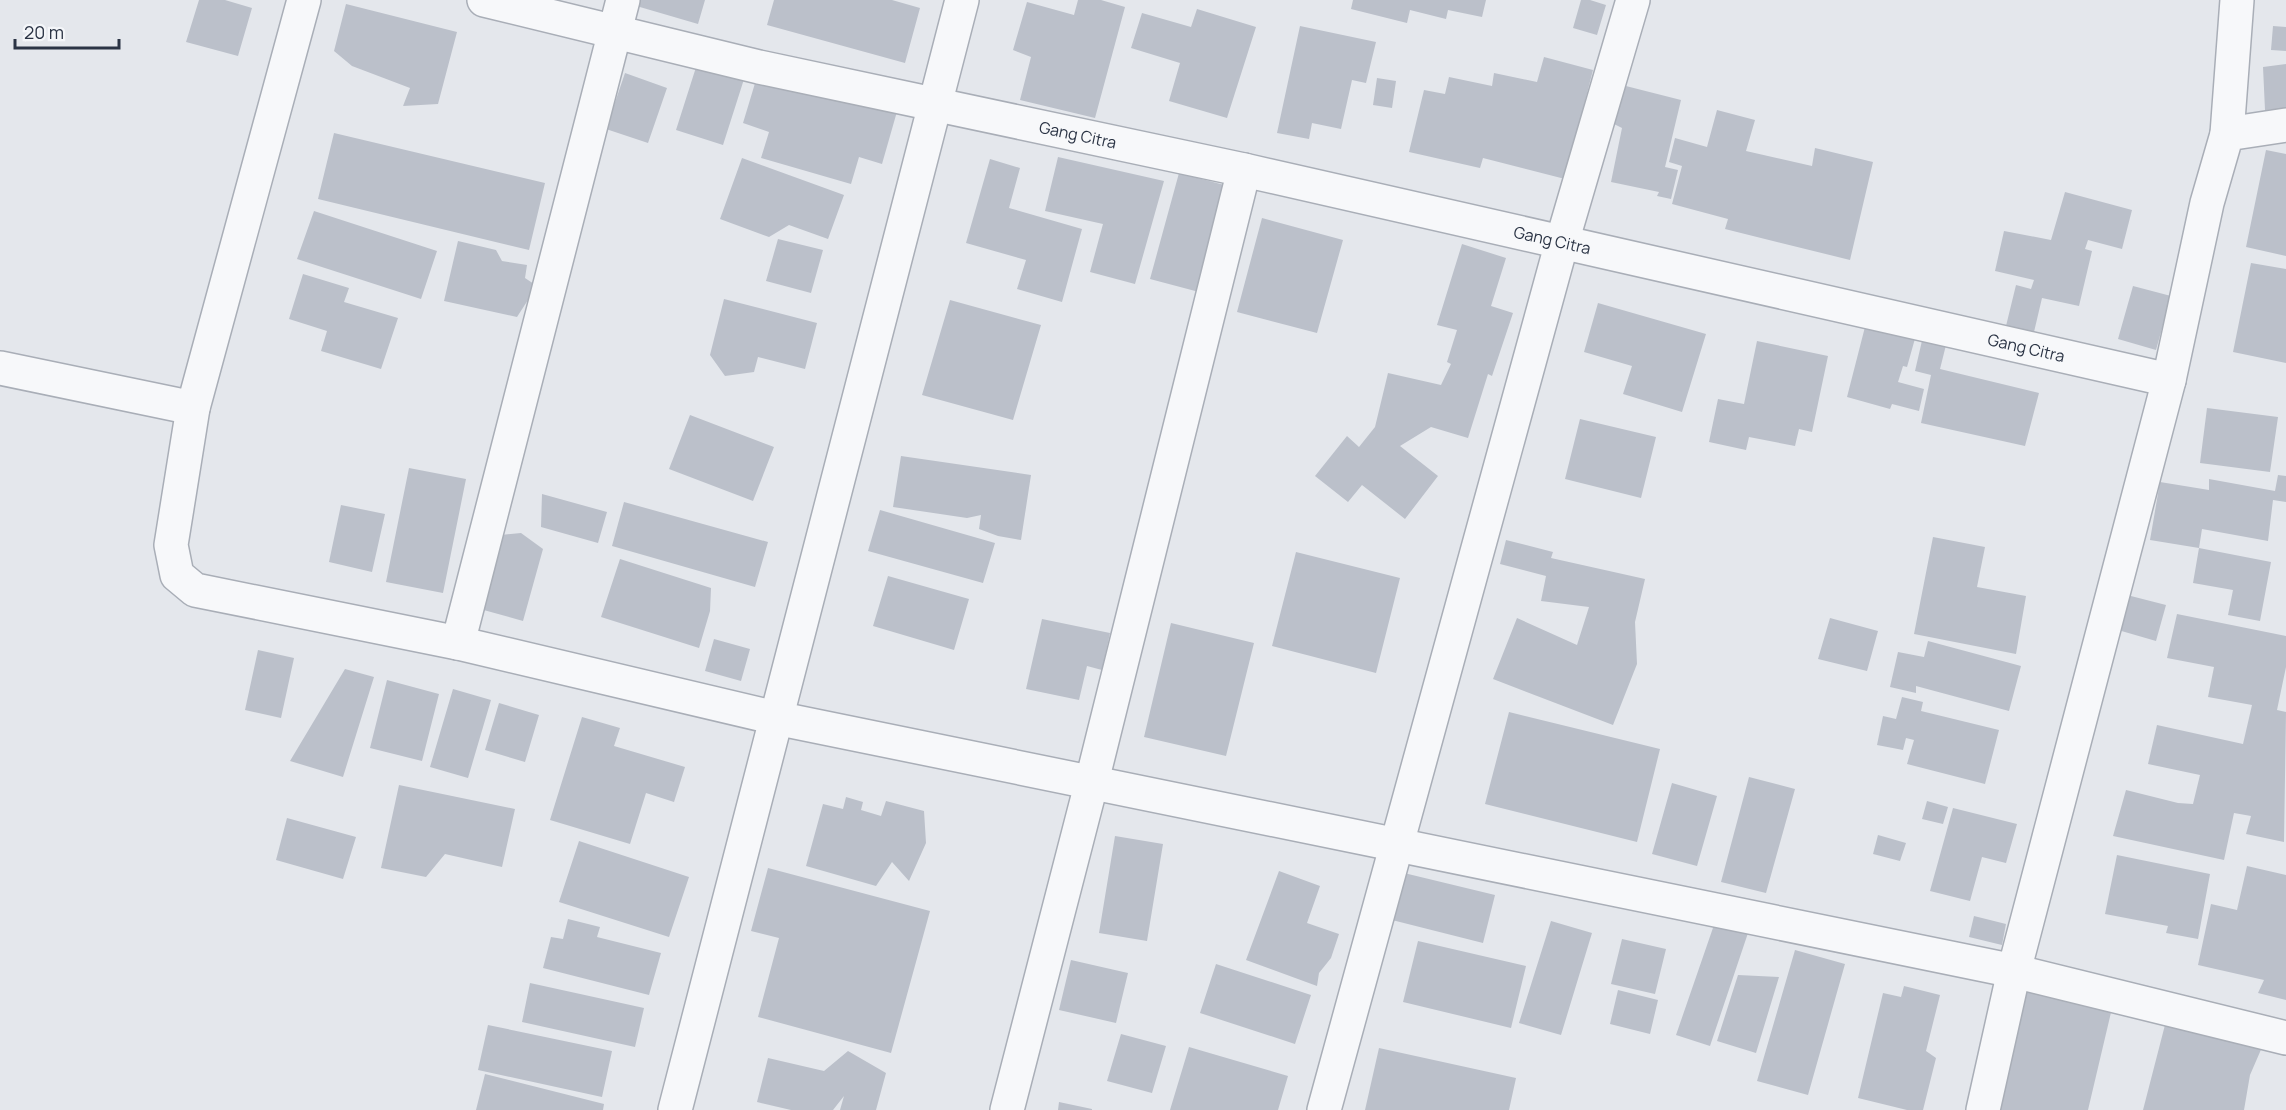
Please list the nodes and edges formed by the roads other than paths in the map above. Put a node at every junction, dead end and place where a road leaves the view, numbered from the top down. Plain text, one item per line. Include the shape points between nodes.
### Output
1 (304, 0) edge
2 (484, 0) edge
3 (962, 0) edge
4 (1633, 0) edge
5 (2237, 0) edge
6 (619, 15) edge
7 (935, 105) junction
8 (2286, 125) edge
9 (2227, 134) junction
10 (1244, 170) junction
11 (1562, 242) junction
12 (0, 368) edge
13 (2169, 380) junction
14 (193, 408) junction
15 (458, 643) junction
16 (776, 718) junction
17 (1092, 781) junction
18 (1396, 846) junction
19 (2014, 970) junction
20 (2286, 1038) edge
21 (675, 1110) edge
22 (1007, 1110) edge
23 (1324, 1110) edge
24 (1983, 1110) edge

1 - 14 street
2 - 6 street, Gang Citra
3 - 7 street
4 - 11 street
5 - 9 street
6 - 7 street, Gang Citra via 759,67
6 - 15 street
7 - 10 street, Gang Citra
7 - 16 street
8 - 9 street
9 - 13 street via 2206,203
10 - 11 street, Gang Citra
10 - 17 street
11 - 13 street, Gang Citra
11 - 18 street
12 - 14 street
13 - 19 street
14 - 15 street via 171,545 177,575 195,590
15 - 16 street
16 - 17 street
16 - 21 street
17 - 18 street
17 - 22 street
18 - 19 street
18 - 23 street
19 - 20 street
19 - 24 street

